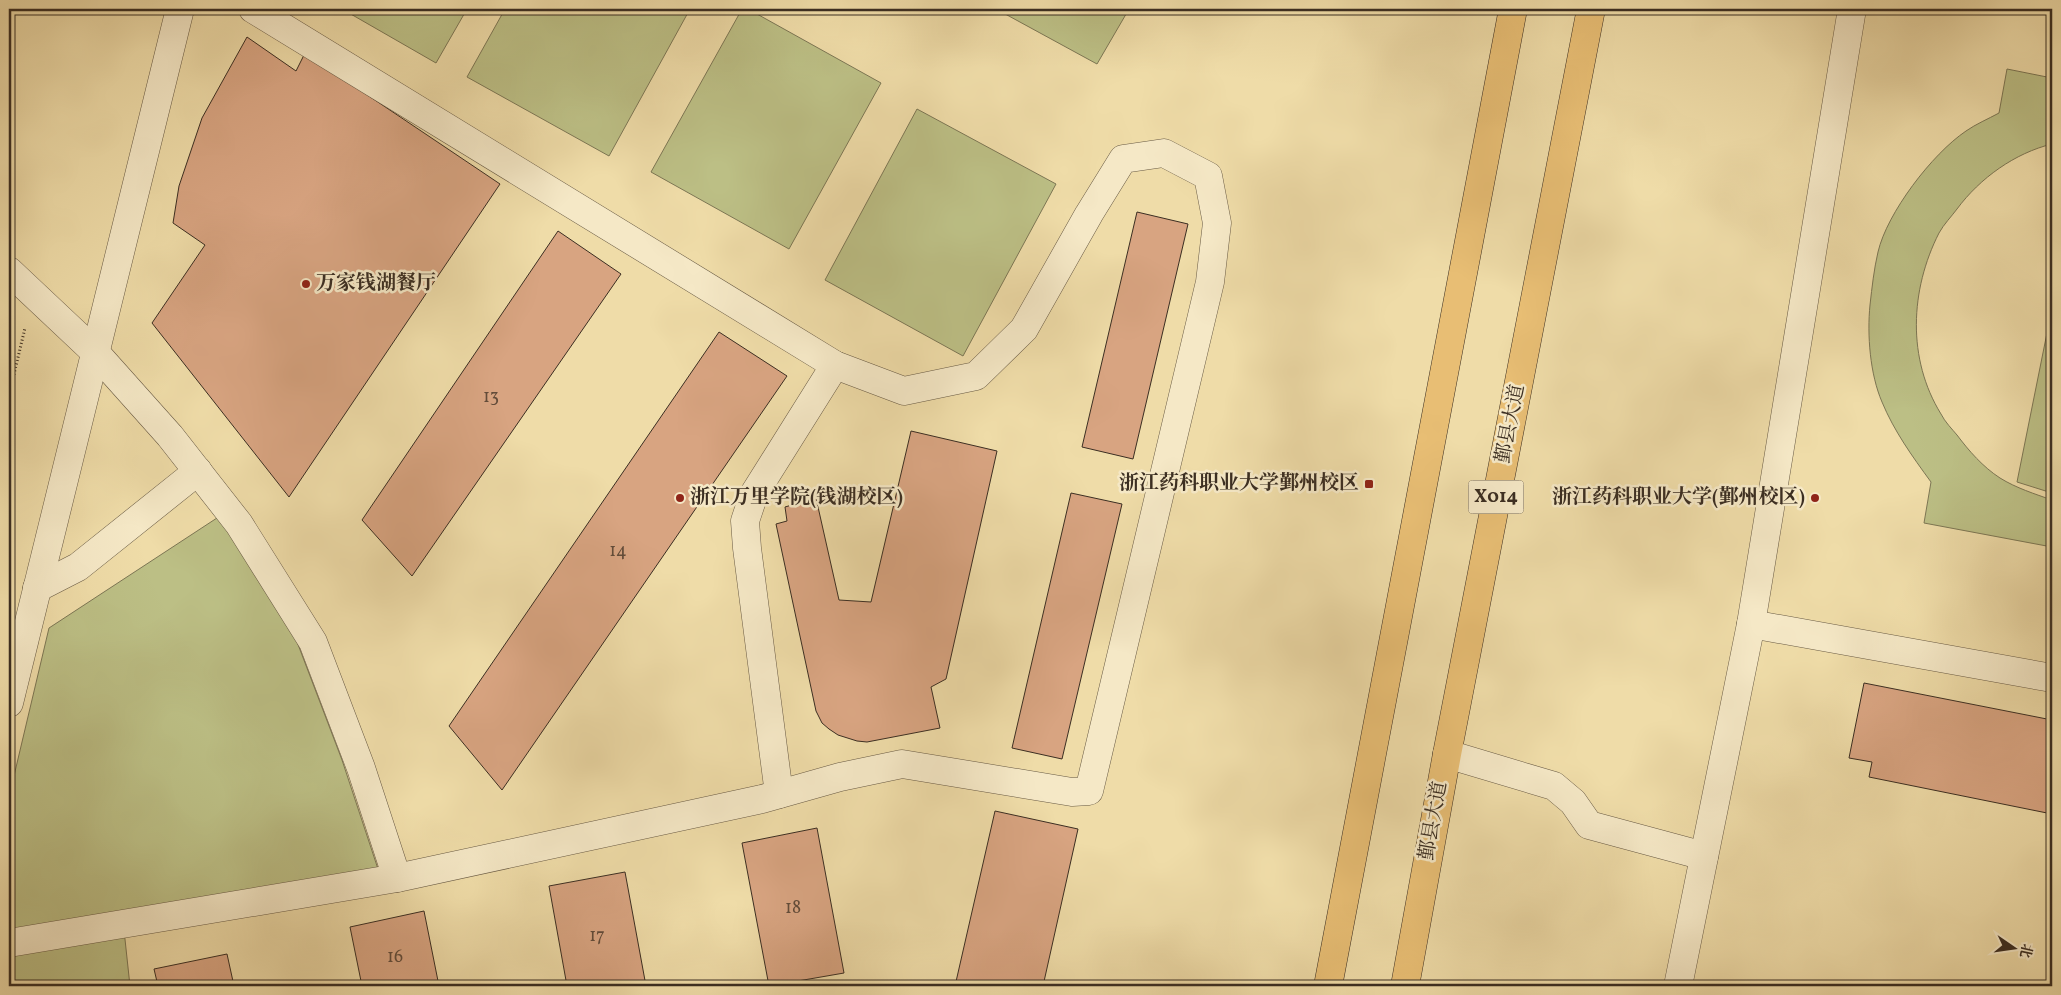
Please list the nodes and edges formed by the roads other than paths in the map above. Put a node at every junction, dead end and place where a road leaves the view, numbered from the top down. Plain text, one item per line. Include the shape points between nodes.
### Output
1 (180, 9) edge
2 (253, 9) edge
3 (1513, 9) edge
4 (1591, 9) edge
5 (1852, 9) edge
6 (9, 271) edge
7 (96, 352) junction
8 (835, 365) junction
9 (198, 472) junction
10 (37, 588) junction
11 (1751, 624) junction
12 (2052, 678) edge
13 (9, 703) edge
14 (1447, 754) junction
15 (779, 794) junction
16 (1704, 856) junction
17 (397, 878) junction
18 (9, 943) edge
19 (1328, 986) edge
20 (1404, 986) edge
21 (1678, 986) edge

1 - 7 lane
2 - 8 lane
3 - 19 main road
4 - 14 main road, 鄞县大道 / X014
5 - 11 lane
6 - 7 lane
7 - 9 lane
7 - 10 lane
8 - 15 lane via 754,494 745,521
8 - 15 lane via 904,392 976,376 1024,329 1123,159 1164,153 1208,176 1217,223 1210,282 1089,791 1072,792 902,764
9 - 10 lane via 78,567
9 - 17 lane via 239,524 313,642 361,768
10 - 13 lane
11 - 12 lane
11 - 16 lane
14 - 16 lane via 1554,786 1574,802 1589,825
14 - 20 main road, 鄞县大道 / X014
15 - 17 lane
16 - 21 lane
17 - 18 lane

